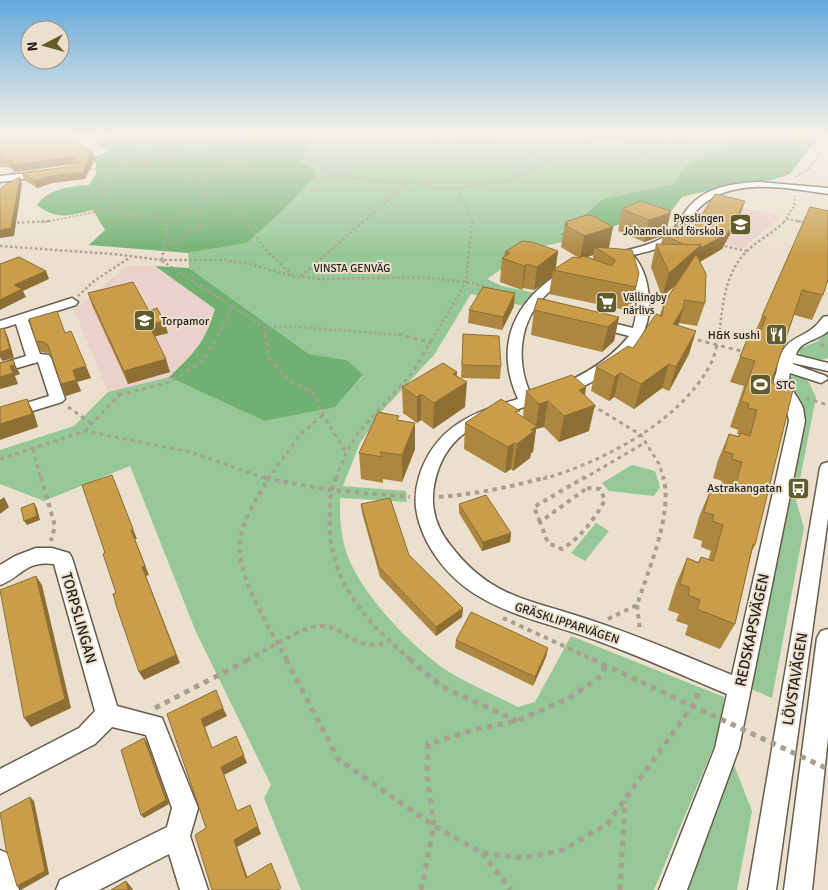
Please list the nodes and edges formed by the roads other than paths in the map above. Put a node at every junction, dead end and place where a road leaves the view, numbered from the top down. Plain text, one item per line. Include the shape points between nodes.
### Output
1 (41, 175) edge
2 (1, 181) edge
3 (793, 182) joint
4 (828, 191) edge
5 (625, 254) junction
6 (600, 261) edge
7 (583, 267) edge
8 (72, 302) road end
9 (529, 306) junction
10 (548, 311) edge
11 (21, 318) junction
12 (585, 320) edge
13 (828, 320) edge
14 (0, 325) edge
15 (637, 333) junction
16 (34, 358) junction
17 (786, 362) junction
18 (0, 369) edge
19 (826, 375) edge
20 (526, 401) junction
21 (0, 416) edge
22 (828, 468) edge
23 (0, 577) edge
24 (828, 638) edge
25 (740, 689) junction
26 (119, 718) junction
27 (0, 782) edge
28 (177, 836) junction
29 (0, 863) edge
30 (5, 890) edge
31 (70, 890) edge
32 (194, 890) edge
33 (673, 890) edge
34 (762, 890) edge
35 (798, 890) edge

1 - 2 street
3 - 4 street
3 - 5 street via 747,186 704,199 667,240
5 - 6 street
5 - 15 street, GRÄSKLIPPARVÄGEN via 634,265 643,292 644,306
7 - 9 street via 546,288
8 - 11 street
9 - 10 street
9 - 20 street via 517,328 514,364
11 - 14 street
11 - 16 street
12 - 15 street
13 - 17 street via 826,328 819,333 794,343
15 - 20 street, GRÄSKLIPPARVÄGEN via 618,355 596,372 566,388
16 - 18 street
16 - 21 street via 44,358 57,399
17 - 19 street
17 - 25 street, REDSKAPSVÄGEN via 780,379 795,408 797,421
20 - 25 street, GRÄSKLIPPARVÄGEN via 479,418 450,438 439,451 423,498 436,541 458,569 484,592 538,614 600,632
22 - 34 street, LÖVSTAVÄGEN
23 - 26 street, TORPSLINGAN via 31,556 47,554 62,558
24 - 35 street, LÖVSTAVÄGEN
25 - 33 street, REDSKAPSVÄGEN via 727,748
26 - 27 street
26 - 28 street via 154,726 185,808
28 - 31 street
28 - 32 street
29 - 30 street

